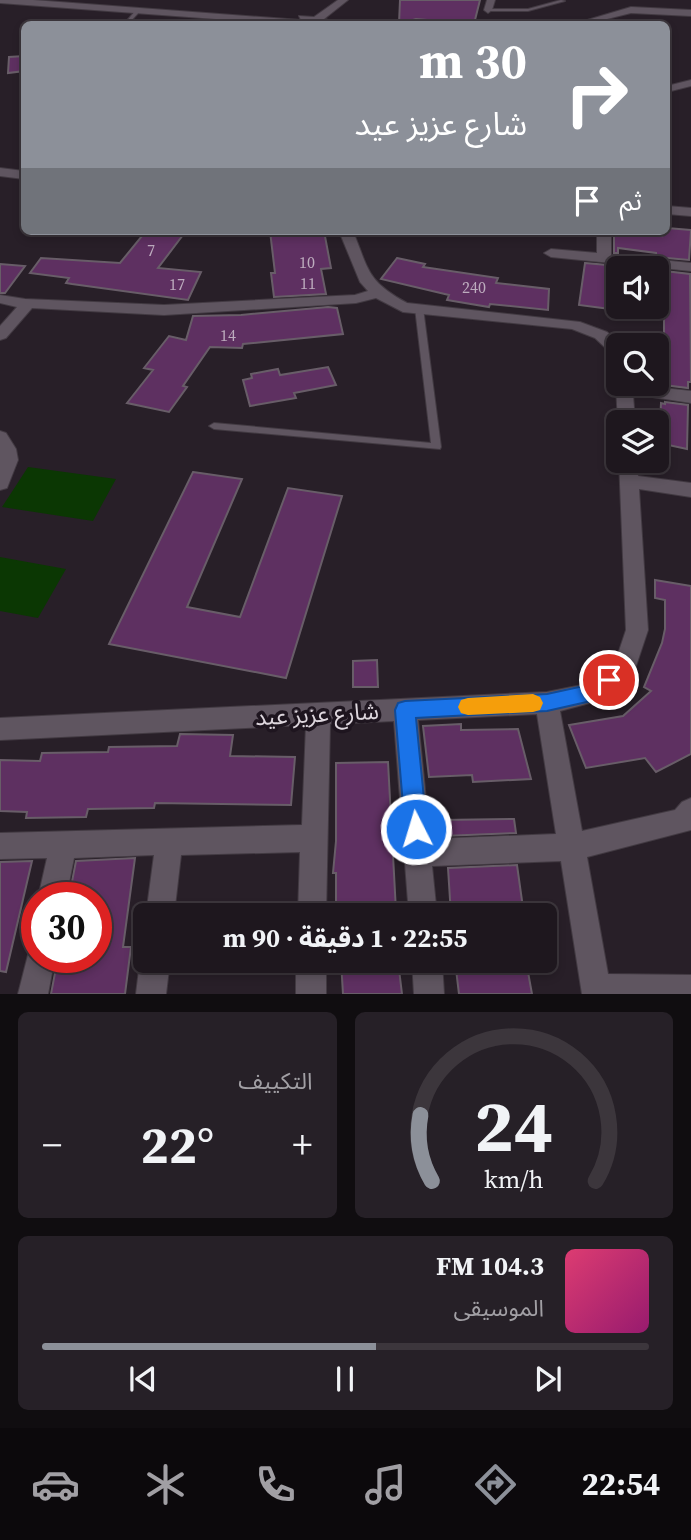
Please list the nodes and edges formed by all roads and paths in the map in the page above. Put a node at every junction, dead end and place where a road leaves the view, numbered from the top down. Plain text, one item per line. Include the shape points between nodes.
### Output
1 (0, 0) edge
2 (69, 0) edge
3 (491, 0) edge
4 (330, 1) edge
5 (343, 1) edge
6 (562, 1) edge
7 (151, 6) edge
8 (488, 10) joint
9 (691, 13) edge
10 (130, 21) edge
11 (305, 21) edge
12 (316, 21) edge
13 (590, 21) edge
14 (691, 73) edge
15 (670, 77) edge
16 (691, 83) edge
17 (670, 88) edge
18 (0, 161) edge
19 (21, 163) edge
20 (0, 172) edge
21 (21, 174) edge
22 (670, 210) edge
23 (691, 212) edge
24 (348, 235) edge
25 (604, 235) edge
26 (551, 253) dead end
27 (604, 258) junction
28 (691, 267) edge
29 (378, 293) junction
30 (0, 299) edge
31 (24, 303) junction
32 (419, 308) junction
33 (0, 335) edge
34 (606, 340) edge
35 (669, 393) edge
36 (691, 397) edge
37 (214, 426) dead end
38 (0, 437) edge
39 (629, 473) edge
40 (635, 473) edge
41 (0, 483) edge
42 (691, 491) edge
43 (547, 703) junction
44 (405, 710) junction
45 (318, 714) junction
46 (0, 729) edge
47 (691, 811) edge
48 (314, 838) junction
49 (169, 842) junction
50 (63, 844) junction
51 (0, 846) edge
52 (572, 847) junction
53 (418, 853) junction
54 (55, 882) edge
55 (161, 903) edge
56 (312, 903) edge
57 (422, 903) edge
58 (37, 973) edge
59 (154, 973) edge
60 (311, 973) edge
61 (427, 973) edge
62 (691, 989) edge
63 (596, 991) edge
64 (33, 994) edge
65 (151, 994) edge
66 (310, 994) edge
67 (429, 994) edge

1 - 7 street
2 - 7 street
3 - 8 street
4 - 5 street
5 - 12 street
6 - 8 lane via 528,9
7 - 10 lane
7 - 11 street
9 - 13 street via 631,10
14 - 15 street
16 - 17 street
18 - 19 street
20 - 21 street
22 - 23 street
24 - 29 street via 367,282
25 - 27 street
26 - 27 street
27 - 28 street
29 - 31 street via 356,299 164,310
29 - 32 street via 403,307
30 - 31 street
31 - 33 street
32 - 34 street via 575,325
32 - 37 lane via 436,447
35 - 36 street
38 - 41 street via 10,451 9,470
39 - 43 street, شارع عزيز عيد via 637,630 625,666 593,693
40 - 42 street
43 - 44 street, شارع عزيز عيد
43 - 52 street
44 - 45 street, شارع عزيز عيد
44 - 53 street
45 - 46 street, شارع عزيز عيد
45 - 48 street
47 - 52 street via 682,821
48 - 49 street
48 - 56 street
49 - 50 street
49 - 55 street
50 - 51 street
50 - 54 street
52 - 53 street
52 - 63 street
53 - 57 street
58 - 64 street
59 - 65 street
60 - 66 street
61 - 67 street
62 - 63 street

